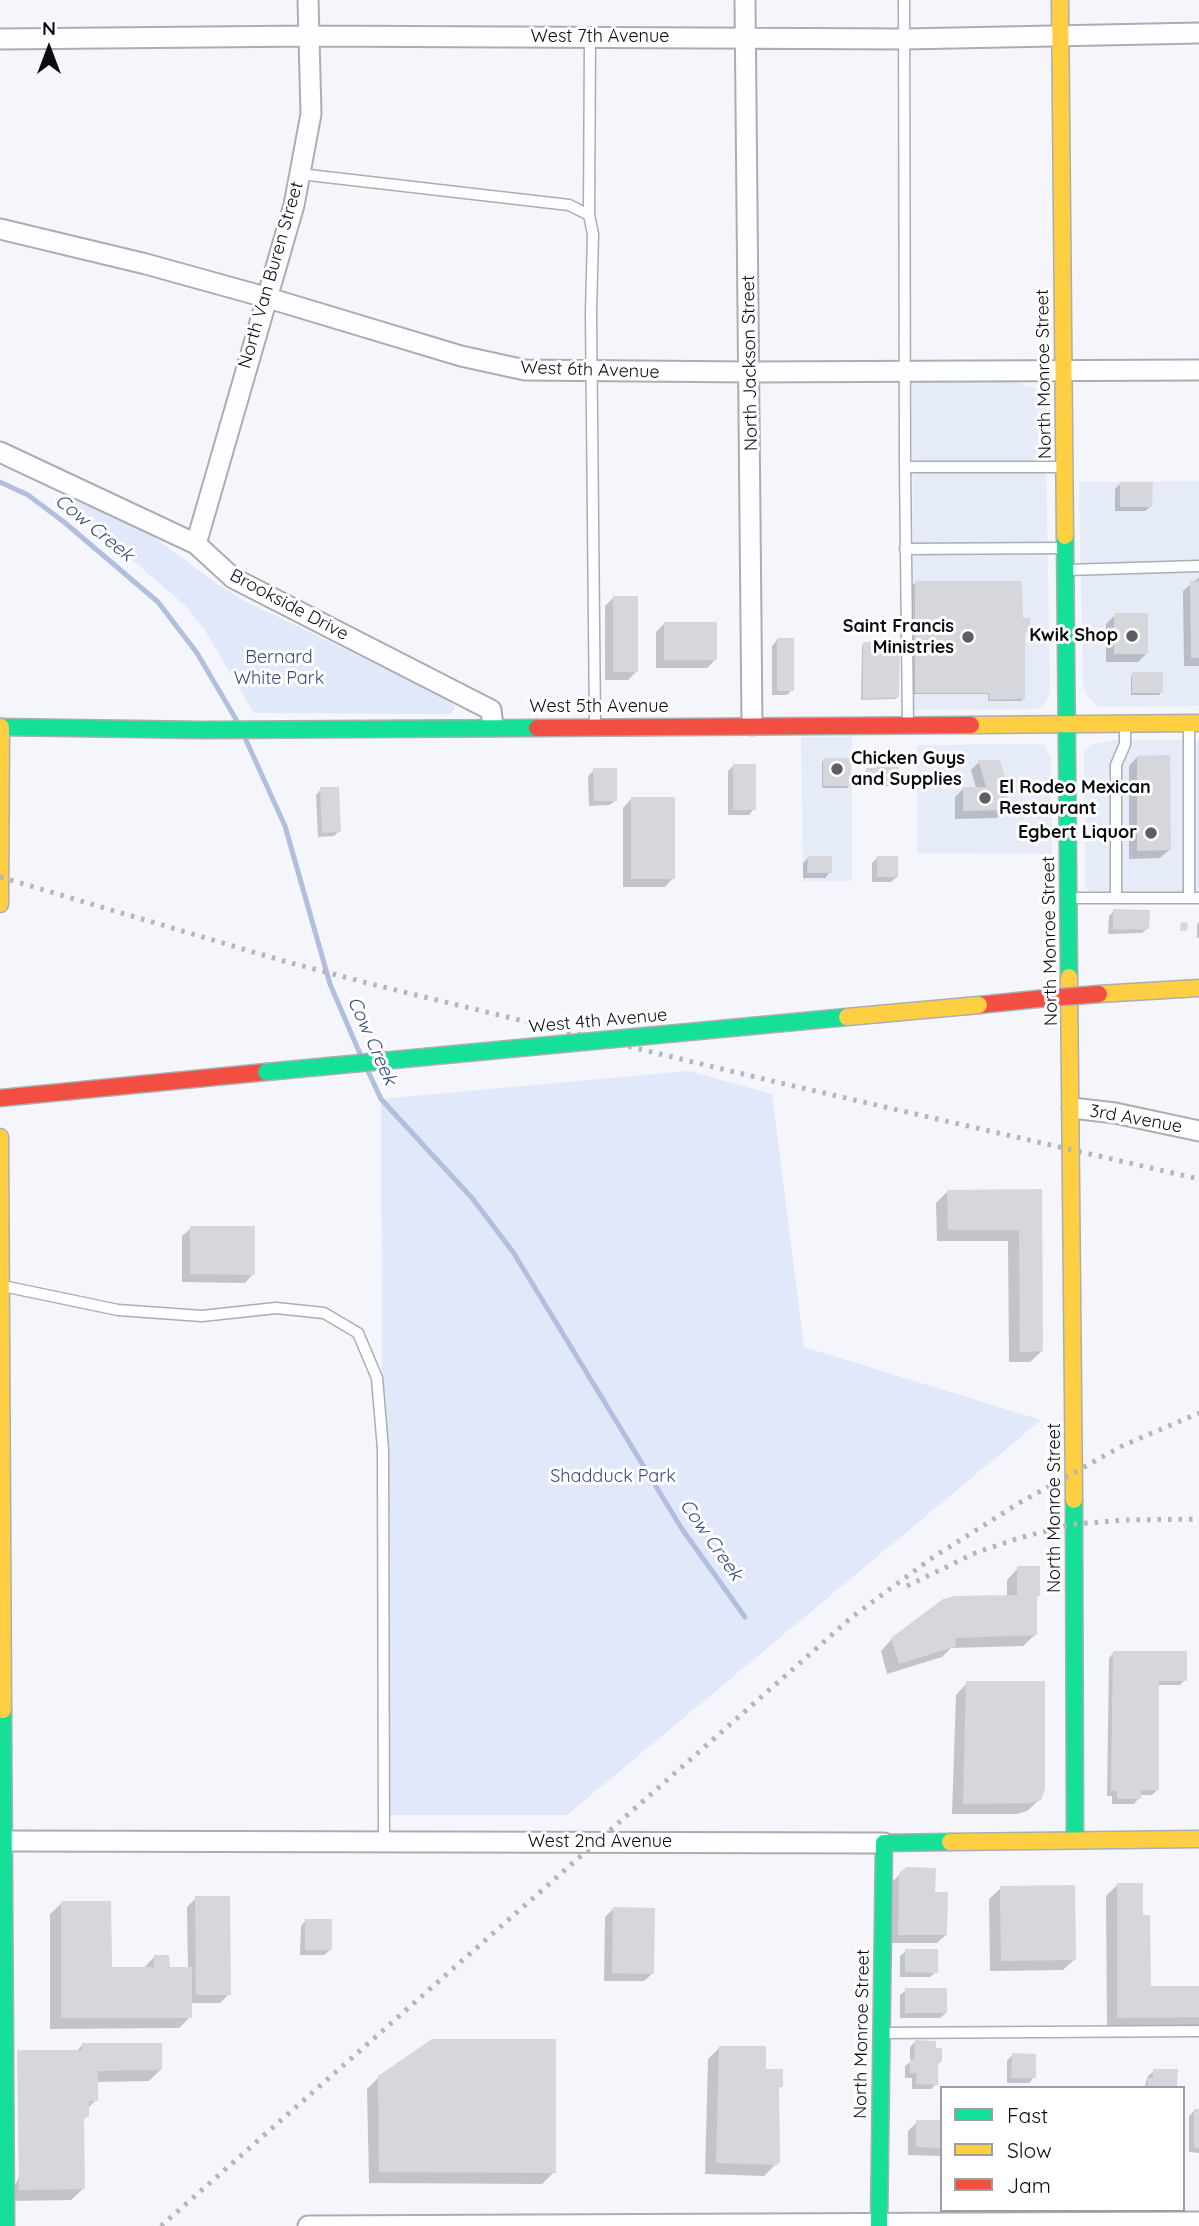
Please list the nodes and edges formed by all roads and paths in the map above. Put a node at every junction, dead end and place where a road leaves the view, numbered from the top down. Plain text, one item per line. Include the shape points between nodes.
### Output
1 (309, 0) edge
2 (745, 0) edge
3 (904, 0) edge
4 (1060, 0) edge
5 (1199, 33) edge
6 (1060, 35) junction
7 (309, 36) junction
8 (590, 37) junction
9 (746, 38) junction
10 (905, 38) junction
11 (0, 39) edge
12 (300, 174) junction
13 (589, 215) junction
14 (0, 229) edge
15 (265, 297) junction
16 (1063, 370) junction
17 (1199, 370) edge
18 (592, 371) junction
19 (750, 372) junction
20 (904, 372) junction
21 (0, 452) edge
22 (905, 467) junction
23 (1064, 467) junction
24 (196, 544) junction
25 (1065, 548) junction
26 (905, 549) junction
27 (1199, 566) edge
28 (1065, 570) junction
29 (1125, 723) junction
30 (1194, 723) edge
31 (908, 724) junction
32 (1067, 724) junction
33 (752, 725) junction
34 (493, 726) junction
35 (595, 726) junction
36 (1, 727) edge
37 (1068, 898) junction
38 (1116, 898) junction
39 (1194, 898) edge
40 (0, 904) edge
41 (1199, 988) edge
42 (0, 1098) edge
43 (1072, 1108) junction
44 (1199, 1131) edge
45 (0, 1137) edge
46 (2, 1286) junction
47 (1, 1386) edge
48 (1, 1487) edge
49 (1074, 1839) junction
50 (1199, 1839) edge
51 (2, 1840) edge
52 (384, 1841) junction
53 (884, 1843) junction
54 (2, 2030) edge
55 (1199, 2031) edge
56 (882, 2033) junction
57 (1199, 2222) edge
58 (879, 2224) edge
59 (6, 2226) edge
60 (308, 2226) edge
61 (447, 2226) edge

1 - 7 street, North Van Buren Street
2 - 9 street, North Jackson Street
3 - 10 lane
4 - 6 street, North Monroe Street
5 - 6 street, West 7th Avenue
6 - 10 street, West 7th Avenue
6 - 16 street, North Monroe Street
7 - 8 street, West 7th Avenue
7 - 11 street, West 7th Avenue
7 - 12 street, North Van Buren Street via 311,114
8 - 9 street, West 7th Avenue
8 - 13 lane
9 - 10 street, West 7th Avenue
9 - 19 street, North Jackson Street
10 - 20 lane
12 - 13 lane via 569,205
12 - 15 street, North Van Buren Street
13 - 18 lane via 593,234
14 - 15 street, West 6th Avenue
15 - 18 street, West 6th Avenue via 502,366
15 - 24 street, North Van Buren Street
16 - 17 street, West 6th Avenue
16 - 20 street, West 6th Avenue
16 - 23 street, North Monroe Street
18 - 19 street, West 6th Avenue
18 - 35 lane
19 - 20 street, West 6th Avenue
19 - 33 street, North Jackson Street
20 - 22 lane
21 - 24 street, Brookside Drive
22 - 23 lane
22 - 26 lane
23 - 25 street, North Monroe Street
24 - 34 street, Brookside Drive via 233,578 491,710
25 - 26 lane
25 - 28 street, North Monroe Street
26 - 31 lane
27 - 28 lane
28 - 32 street, North Monroe Street
29 - 30 street, West 5th Avenue
29 - 32 street, West 5th Avenue
29 - 38 lane via 1125,744 1116,765
30 - 39 lane
31 - 32 street, West 5th Avenue
31 - 33 street, West 5th Avenue
32 - 37 street, North Monroe Street
33 - 35 street, West 5th Avenue
34 - 35 street, West 5th Avenue
34 - 36 street, West 5th Avenue
36 - 40 street
37 - 38 lane
37 - 43 street, North Monroe Street
38 - 39 lane
41 - 42 street, West 4th Avenue, bridge via 1037,999
43 - 44 street, 3rd Avenue
43 - 49 street, North Monroe Street
45 - 46 street
46 - 47 street
46 - 52 lane via 118,1310 202,1316 276,1308 324,1313 358,1333 377,1378 383,1449
47 - 48 street
48 - 51 street
49 - 50 street, West 2nd Avenue
49 - 53 street, West 2nd Avenue
51 - 52 street, West 2nd Avenue
51 - 54 street
52 - 53 street, West 2nd Avenue
53 - 56 street, North Monroe Street
54 - 59 street
55 - 56 lane
56 - 58 street, North Monroe Street
57 - 58 street
58 - 61 street
60 - 61 street

